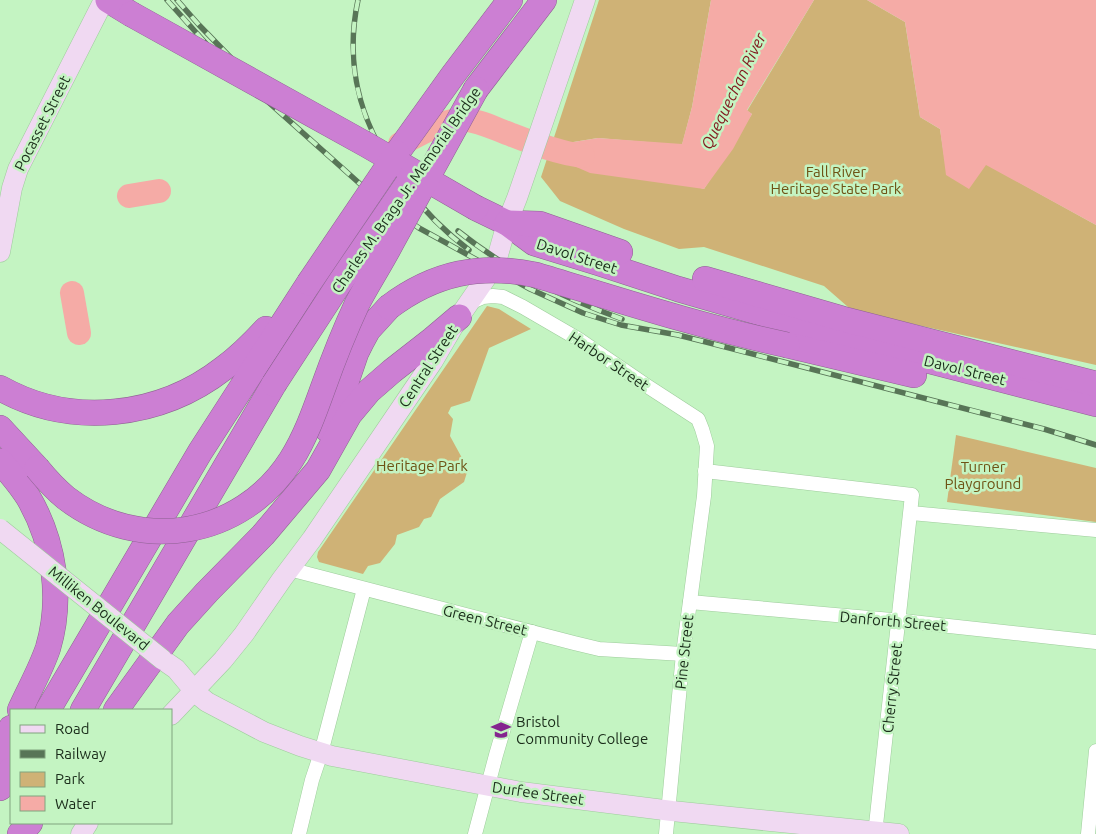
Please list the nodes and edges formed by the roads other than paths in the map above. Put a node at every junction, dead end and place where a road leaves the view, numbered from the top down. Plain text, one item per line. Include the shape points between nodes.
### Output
1 (106, 0) edge
2 (510, 0) edge
3 (544, 0) edge
4 (585, 0) edge
5 (476, 89) junction
6 (507, 223) junction
7 (0, 252) edge
8 (464, 311) junction
9 (244, 364) junction
10 (1096, 384) edge
11 (0, 388) edge
12 (1096, 404) edge
13 (1096, 416) edge
14 (0, 428) edge
15 (0, 461) edge
16 (705, 470) junction
17 (911, 513) junction
18 (275, 520) junction
19 (0, 529) edge
20 (1096, 530) edge
21 (289, 569) junction
22 (364, 589) junction
23 (690, 602) junction
24 (899, 621) junction
25 (532, 632) junction
26 (1096, 642) edge
27 (683, 654) junction
28 (194, 690) junction
29 (20, 709) edge
30 (49, 709) edge
31 (84, 709) edge
32 (117, 709) edge
33 (172, 714) edge
34 (10, 730) edge
35 (0, 752) edge
36 (1096, 752) edge
37 (321, 753) junction
38 (10, 772) edge
39 (488, 786) junction
40 (0, 788) edge
41 (668, 811) junction
42 (29, 824) edge
43 (876, 833) edge
44 (20, 834) edge
45 (299, 834) edge
46 (475, 834) edge
47 (666, 834) edge
48 (899, 834) edge
49 (1088, 834) edge

1 - 6 highway, bridge
1 - 7 main road, Pocasset Street via 18,169
2 - 9 highway, Charles M. Braga Jr. Memorial Bridge, bridge via 397,153 309,283 248,347
3 - 5 highway, Charles M. Braga Jr. Memorial Bridge
4 - 6 main road, Central Street
5 - 14 highway, bridge via 358,304 298,449 284,470 245,508 197,528 172,531 124,526 88,512 67,498
5 - 31 highway, Charles M. Braga Jr. Memorial Bridge, bridge via 365,245 274,384
6 - 8 main road, Central Street via 498,255
6 - 10 highway, Davol Street via 540,224 707,280 843,319
6 - 12 highway, Davol Street via 534,243 678,289 891,351
8 - 16 street, Harbor Street via 483,297 503,297 578,339 698,419 707,446
8 - 18 highway via 434,340 369,391 349,415 318,470
8 - 21 main road, Central Street
9 - 11 highway via 219,372 154,404 122,411 89,413 60,410
9 - 30 highway via 200,452
13 - 18 highway, bridge via 742,335 536,275 482,270 453,274 422,286 389,307 368,330 327,428
15 - 29 highway via 28,497 38,516 50,552 54,581 54,613 48,648
16 - 17 street via 912,495
16 - 23 street, Pine Street
17 - 20 street
17 - 24 street, Cherry Street
18 - 32 highway via 178,624
19 - 28 main road, Milliken Boulevard, bridge via 180,673
21 - 22 street, Green Street
21 - 28 main road, Central Street via 234,647
22 - 25 street, Green Street
22 - 37 street
23 - 24 street, Danforth Street
23 - 27 street, Pine Street
24 - 26 street, Danforth Street
24 - 43 street, Cherry Street
25 - 27 street, Green Street via 599,649
25 - 39 street
27 - 41 street, Pine Street
28 - 33 main road, Central Street
28 - 37 main road, Durfee Street via 207,702 251,726
34 - 35 highway
36 - 49 street
37 - 39 main road, Durfee Street
37 - 45 street
38 - 40 highway
39 - 41 main road, Durfee Street
39 - 46 street
41 - 43 main road, Durfee Street
41 - 47 street, Pine Street
42 - 44 highway
43 - 48 main road, Durfee Street

